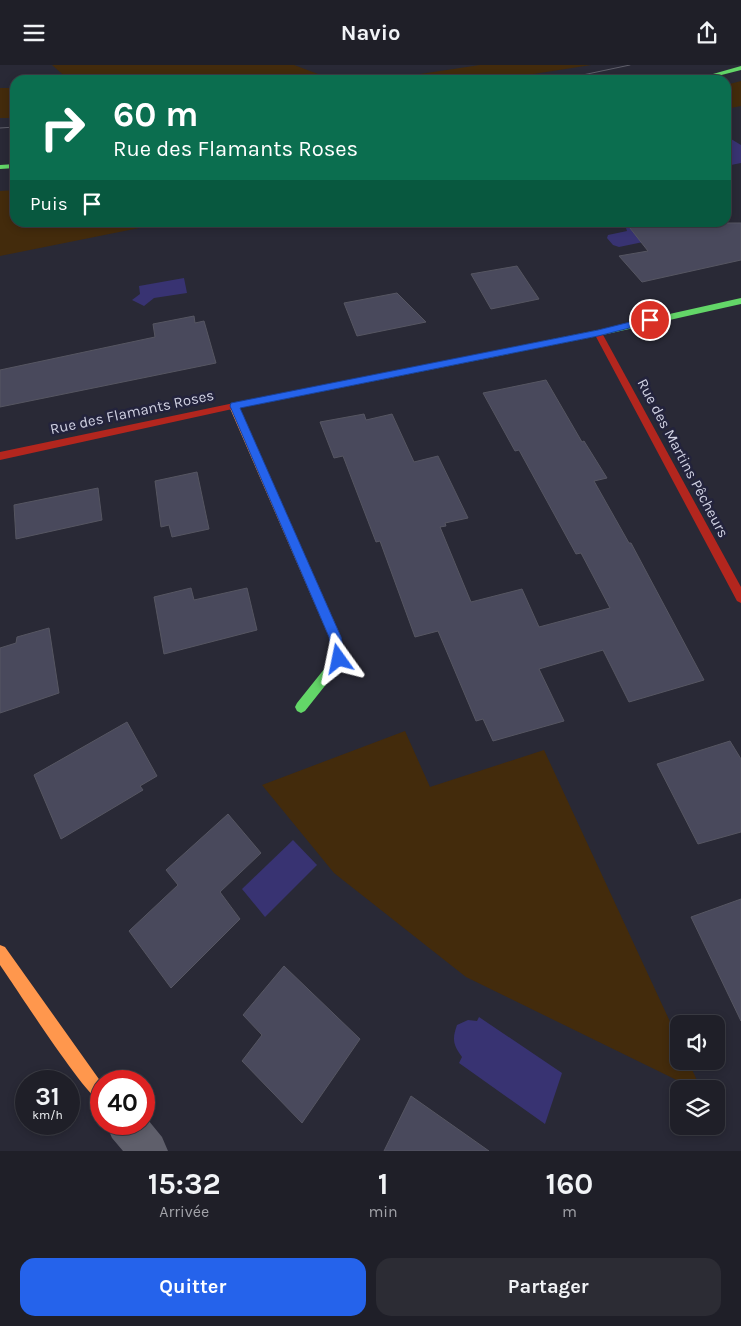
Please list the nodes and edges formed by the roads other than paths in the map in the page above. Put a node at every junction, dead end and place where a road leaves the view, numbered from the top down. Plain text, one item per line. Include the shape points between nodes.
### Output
1 (741, 69) edge
2 (716, 75) edge
3 (741, 301) edge
4 (598, 333) junction
5 (234, 406) junction
6 (0, 455) edge
7 (741, 598) edge
8 (301, 707) dead end
9 (0, 952) edge
10 (90, 1080) edge
11 (135, 1135) edge
12 (148, 1151) edge

1 - 2 street
3 - 4 street, Rue des Flamants Roses
4 - 5 street, Rue des Flamants Roses
4 - 7 street, Rue des Martins Pêcheurs
5 - 6 street, Rue des Flamants Roses
5 - 8 street via 335,637 339,659
9 - 10 street
11 - 12 street

